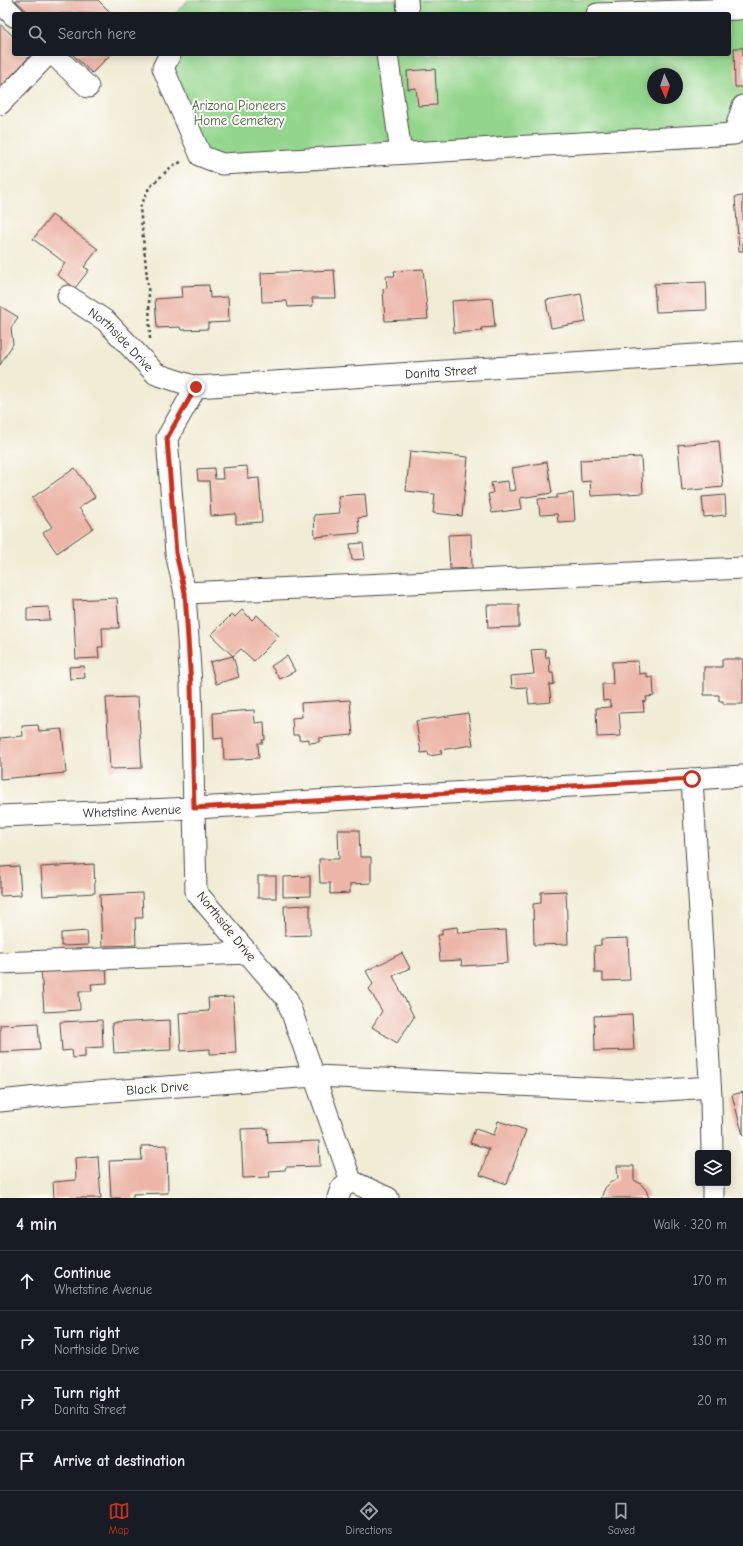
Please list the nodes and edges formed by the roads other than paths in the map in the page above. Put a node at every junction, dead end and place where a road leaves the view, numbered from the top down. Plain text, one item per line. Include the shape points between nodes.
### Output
1 (407, 0) edge
2 (0, 2) edge
3 (738, 9) dead end
4 (408, 12) edge
5 (653, 12) edge
6 (12, 14) edge
7 (46, 56) edge
8 (56, 56) edge
9 (169, 56) edge
10 (387, 56) edge
11 (88, 87) dead end
12 (0, 104) edge
13 (743, 106) edge
14 (401, 153) junction
15 (68, 296) dead end
16 (743, 352) edge
17 (196, 387) junction
18 (743, 568) edge
19 (185, 593) junction
20 (743, 776) edge
21 (692, 779) junction
22 (194, 808) junction
23 (0, 816) edge
24 (247, 952) junction
25 (0, 963) edge
26 (315, 1076) junction
27 (710, 1087) junction
28 (0, 1101) edge
29 (712, 1150) edge
30 (351, 1181) junction
31 (713, 1186) edge
32 (338, 1198) edge
33 (388, 1198) edge
34 (713, 1198) edge

1 - 4 street
2 - 6 street
3 - 5 street
7 - 12 street
8 - 11 street
9 - 14 street via 163,68 201,156 222,164
10 - 14 street
13 - 14 street via 734,134
15 - 17 street, Northside Drive via 106,321 156,374
16 - 17 street, Danita Street
17 - 19 street, Northside Drive via 167,438 176,553
18 - 19 street
19 - 22 street, Northside Drive via 191,685
20 - 21 street, Whetstine Avenue
21 - 22 street, Whetstine Avenue
21 - 27 street
22 - 23 street, Whetstine Avenue
22 - 24 street, Northside Drive via 196,892
24 - 25 street
24 - 26 street, Northside Drive via 287,999
26 - 27 street, Black Drive via 652,1091
26 - 28 street, Black Drive
26 - 30 street, Northside Drive
27 - 29 street
30 - 32 street via 341,1189
30 - 33 street
31 - 34 street

